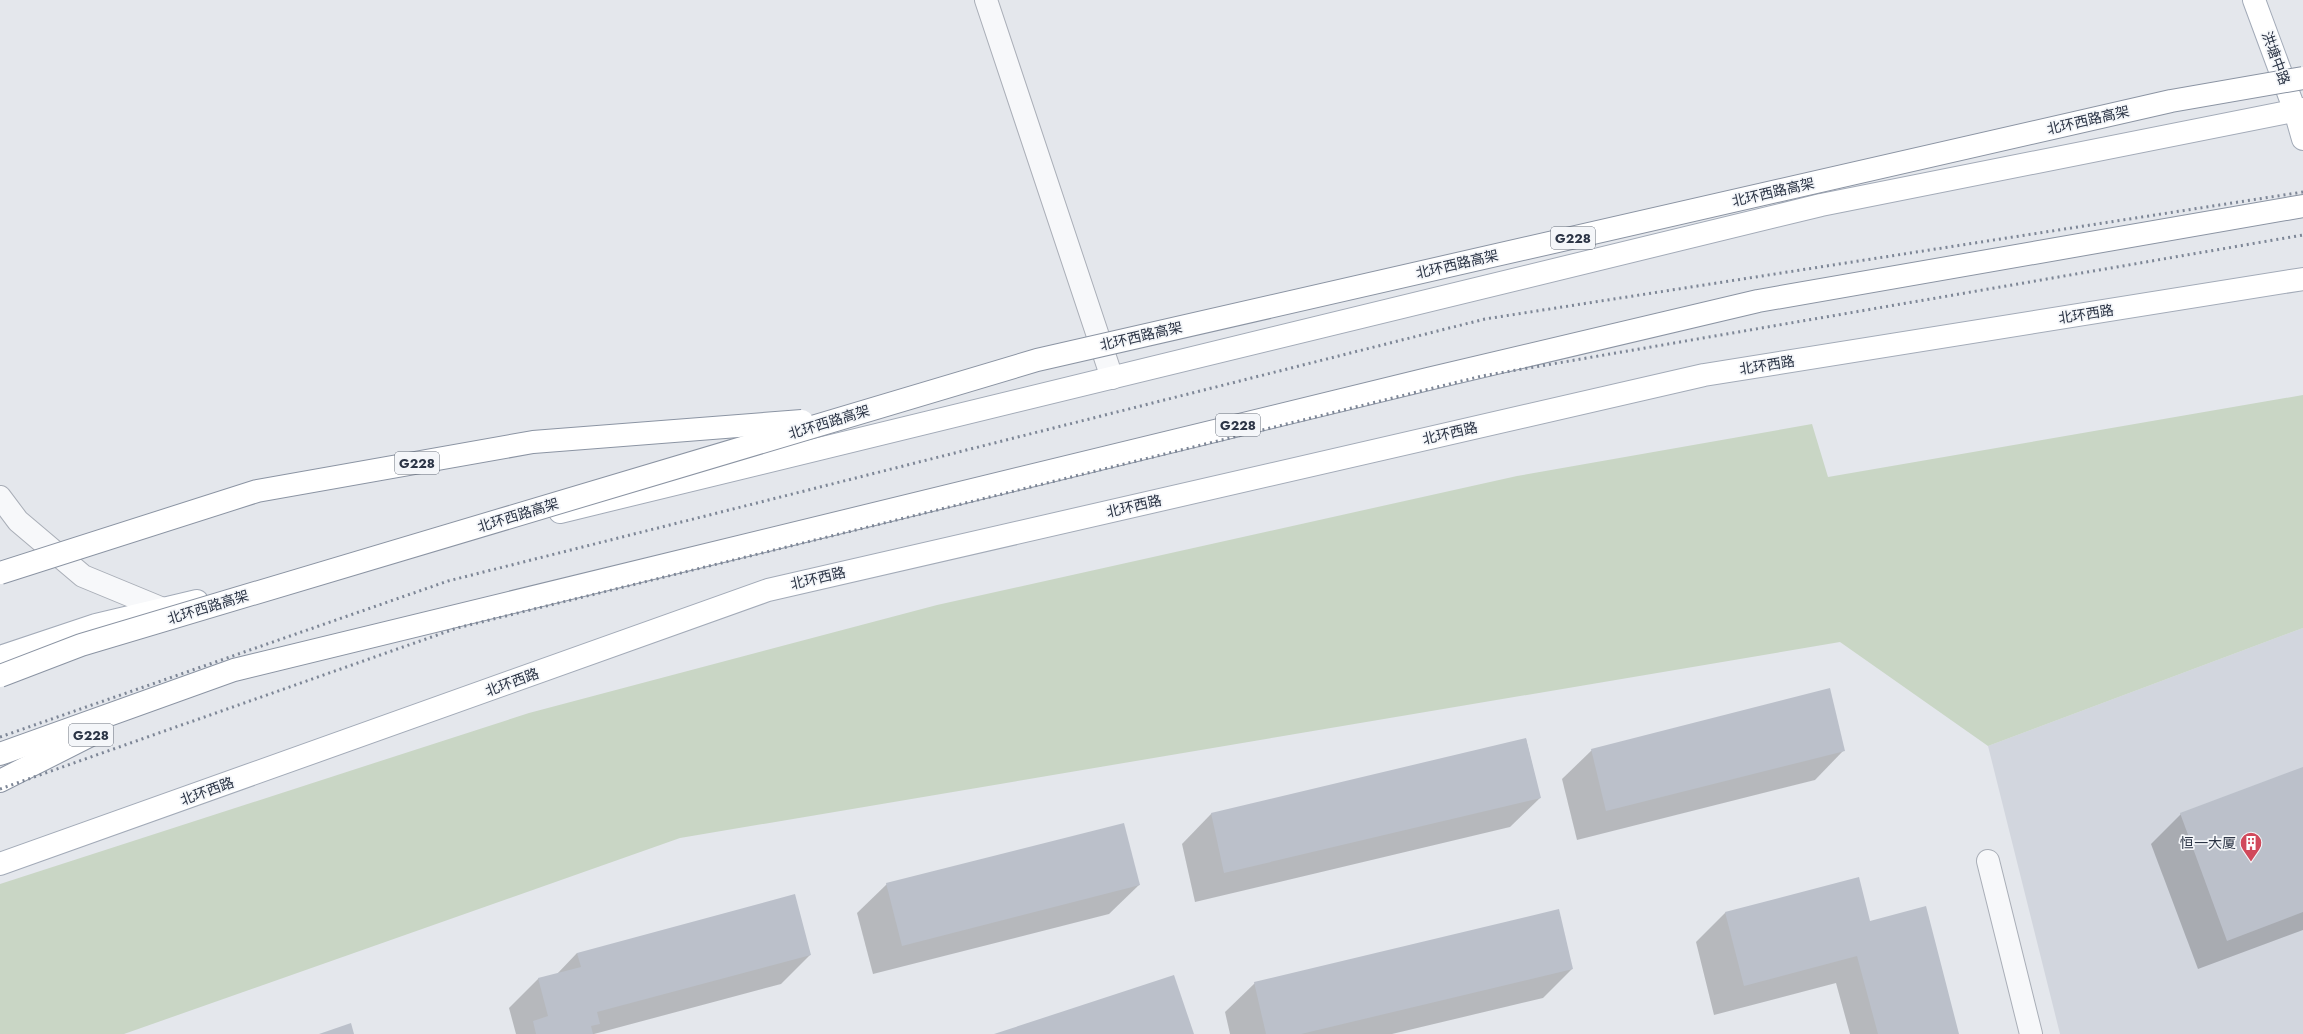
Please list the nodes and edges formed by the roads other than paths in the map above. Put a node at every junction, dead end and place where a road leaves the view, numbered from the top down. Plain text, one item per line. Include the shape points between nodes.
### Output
1 (986, 0) edge
2 (2254, 0) edge
3 (2303, 78) edge
4 (2299, 110) edge
5 (2303, 139) edge
6 (2303, 206) edge
7 (2303, 279) edge
8 (1112, 378) junction
9 (848, 417) junction
10 (0, 497) edge
11 (0, 573) edge
12 (163, 609) junction
13 (0, 657) edge
14 (0, 676) edge
15 (183, 689) junction
16 (0, 754) edge
17 (0, 781) edge
18 (1988, 860) dead end
19 (0, 864) edge
20 (2031, 1034) edge

1 - 8 street
2 - 4 main road, 洪塘中路
3 - 9 main road, 北环西路高架 / G228, bridge via 2170,101 1044,358
4 - 5 main road, 洪塘中路
4 - 8 main road via 1821,205
6 - 15 main road, G228 via 1758,301 242,668
7 - 19 main road, 北环西路 via 1704,375 768,590
8 - 12 main road
9 - 11 main road, G228, bridge via 533,442 257,491
9 - 14 main road, 北环西路高架, bridge via 81,645
10 - 12 street via 18,521 83,576
12 - 13 main road via 96,625
15 - 16 main road
15 - 17 main road, G228
18 - 20 street

